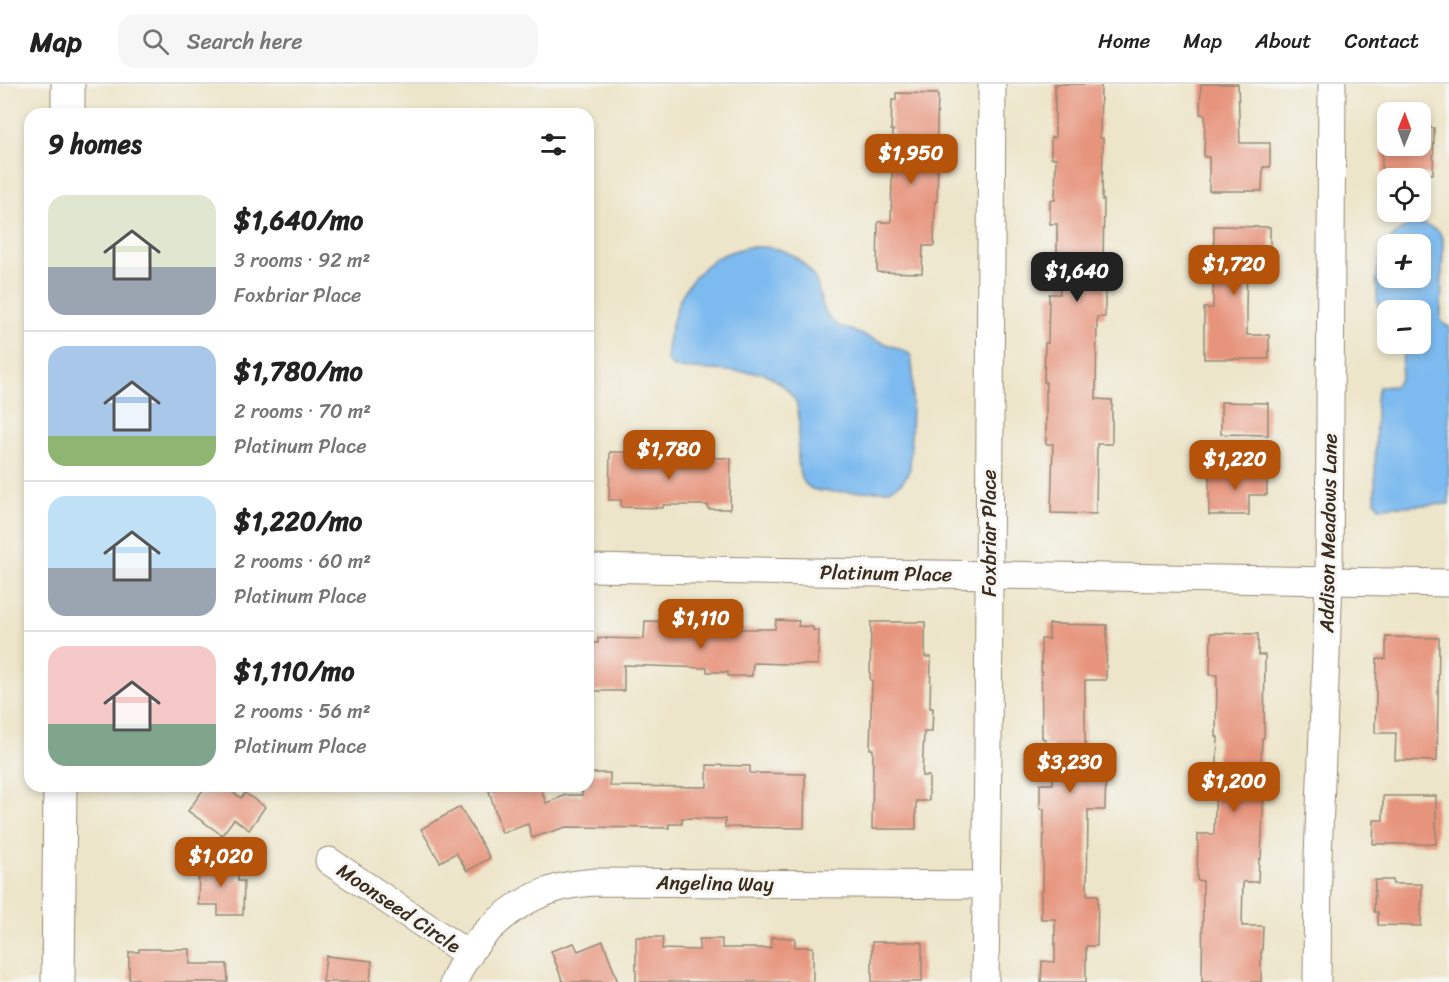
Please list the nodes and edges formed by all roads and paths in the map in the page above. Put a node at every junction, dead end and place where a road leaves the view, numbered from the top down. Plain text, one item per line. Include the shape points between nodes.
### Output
1 (68, 84) edge
2 (992, 84) edge
3 (1332, 84) edge
4 (68, 108) edge
5 (594, 568) edge
6 (989, 575) junction
7 (1329, 581) junction
8 (1449, 583) edge
9 (60, 792) edge
10 (329, 861) dead end
11 (987, 885) junction
12 (469, 955) junction
13 (58, 982) edge
14 (454, 982) edge
15 (986, 982) edge
16 (1317, 982) edge

1 - 4 main road
2 - 6 street, Foxbriar Place
3 - 7 street, Addison Meadows Lane
5 - 6 street, Platinum Place
6 - 7 street, Platinum Place
6 - 11 street, Foxbriar Place
7 - 8 street, Platinum Place
7 - 16 street, Addison Meadows Lane
9 - 13 main road
10 - 12 street, Moonseed Circle
11 - 12 street, Angelina Way via 595,882 558,888 527,901 486,933
11 - 15 street, Foxbriar Place
12 - 14 street, Angelina Way

